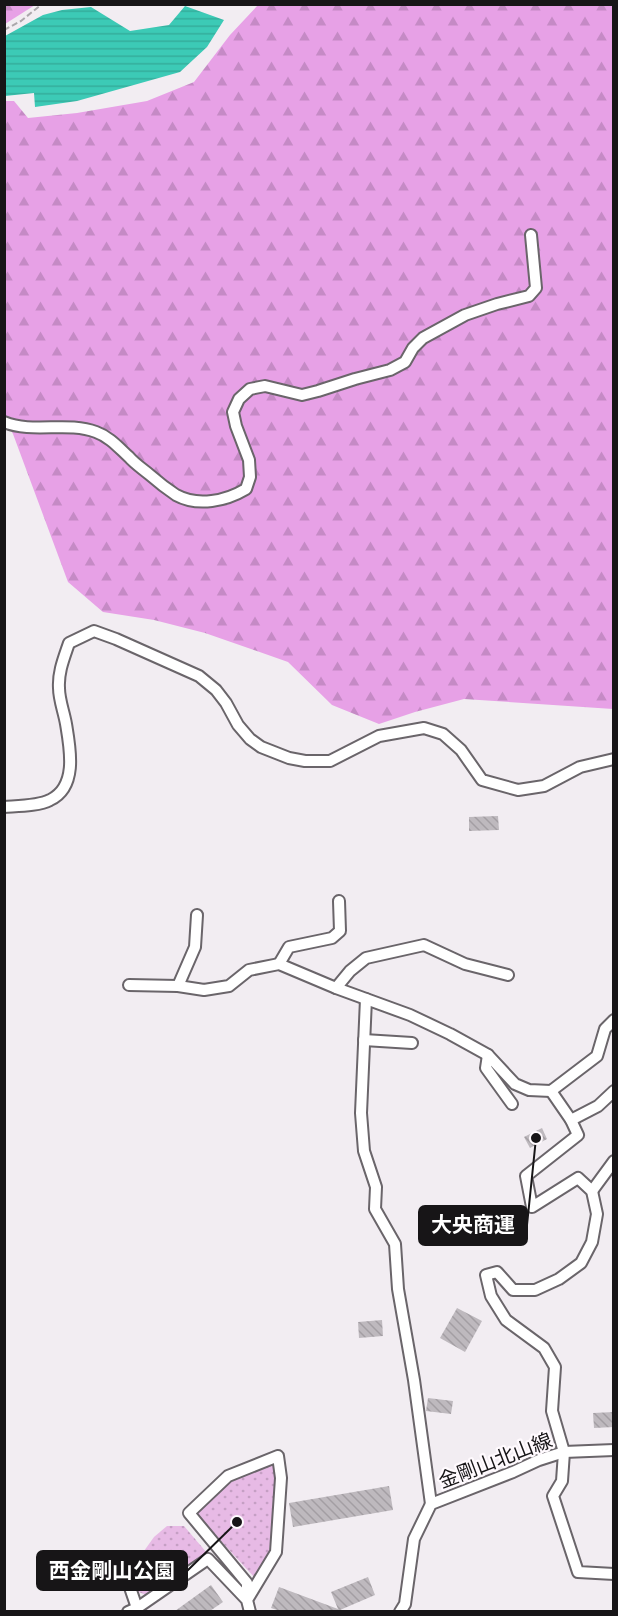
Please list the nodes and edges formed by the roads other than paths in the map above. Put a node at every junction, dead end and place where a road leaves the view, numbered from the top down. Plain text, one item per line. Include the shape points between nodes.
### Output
1 (531, 235) dead end
2 (4, 422) edge
3 (614, 759) edge
4 (4, 807) edge
5 (339, 902) dead end
6 (197, 915) dead end
7 (279, 964) junction
8 (508, 975) dead end
9 (129, 985) dead end
10 (178, 986) junction
11 (336, 988) junction
12 (366, 999) junction
13 (614, 1020) edge
14 (364, 1040) junction
15 (412, 1043) dead end
16 (488, 1055) junction
17 (551, 1091) junction
18 (614, 1091) edge
19 (512, 1104) dead end
20 (570, 1120) junction
21 (614, 1161) edge
22 (592, 1191) junction
23 (614, 1450) edge
24 (564, 1452) junction
25 (431, 1504) junction
26 (124, 1570) dead end
27 (614, 1574) edge
28 (249, 1606) edge
29 (133, 1610) edge
30 (400, 1611) edge

1 - 2 street via 536,288 529,296 465,315 423,338 405,362 390,370 302,395 265,386 250,389 239,399 234,412 249,460 250,477 246,489 234,496 197,502 177,496 115,442 96,432
3 - 4 street via 580,767 544,786 518,790 482,780 444,734 424,728 379,736 330,761 289,758 250,739 216,690 199,676 94,632 69,643 59,672 70,750 69,775 63,789 50,800
5 - 7 street via 340,931 332,938 289,947
6 - 10 street via 195,947
7 - 10 street via 249,970 229,986 204,990
7 - 11 street
8 - 11 street via 465,964 424,945 366,958
9 - 10 street
11 - 12 street
12 - 14 street
12 - 16 street via 410,1015
13 - 17 street via 605,1029 597,1056
14 - 15 street
14 - 25 street via 364,1151 376,1187 375,1209 395,1244 398,1289
16 - 17 street via 515,1084 529,1090
16 - 19 street via 486,1068
17 - 20 street
18 - 20 street via 598,1106
20 - 22 street via 578,1135 526,1176 532,1207 578,1178
21 - 22 street
22 - 24 street via 597,1214 592,1242 581,1263 535,1290 513,1290 496,1272 486,1275 491,1296 506,1320 544,1348 555,1367 552,1411
23 - 24 street, 金剛山北山線
24 - 25 street, 金剛山北山線
24 - 27 street via 562,1481 553,1496 578,1572
25 - 30 street, 金剛山北山線 via 414,1539 405,1604
26 - 29 street
28 - 28 street via 276,1552 281,1478 278,1456 228,1476 189,1513 247,1583
28 - 29 street via 208,1559

